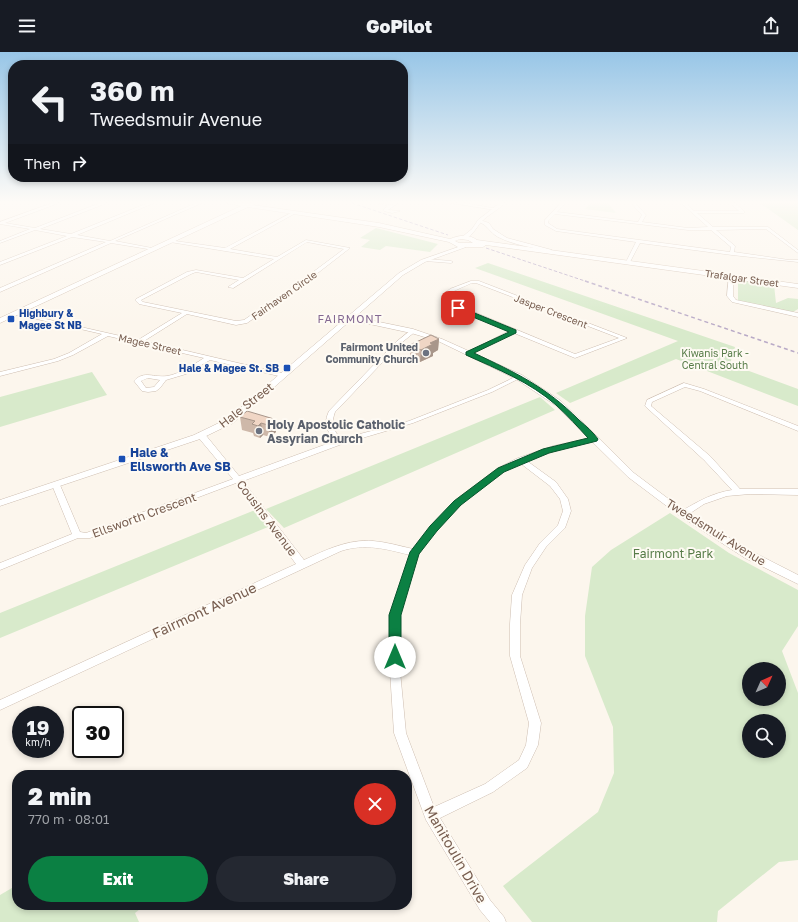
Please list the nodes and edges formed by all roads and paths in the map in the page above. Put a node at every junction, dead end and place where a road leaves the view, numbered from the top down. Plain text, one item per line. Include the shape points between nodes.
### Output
1 (51, 244) edge
2 (107, 244) edge
3 (120, 244) edge
4 (163, 244) edge
5 (190, 244) edge
6 (237, 244) edge
7 (302, 244) edge
8 (322, 244) edge
9 (452, 244) edge
10 (459, 244) edge
11 (469, 244) edge
12 (485, 244) edge
13 (523, 244) edge
14 (638, 244) edge
15 (658, 244) edge
16 (728, 244) edge
17 (787, 244) edge
18 (464, 246) junction
19 (152, 249) junction
20 (225, 250) junction
21 (550, 250) dead end
22 (798, 252) edge
23 (732, 254) junction
24 (436, 257) junction
25 (277, 258) junction
26 (427, 260) junction
27 (798, 261) edge
28 (442, 262) junction
29 (451, 262) dead end
30 (628, 262) junction
31 (0, 264) edge
32 (731, 276) junction
33 (242, 279) junction
34 (798, 286) edge
35 (231, 287) dead end
36 (0, 290) edge
37 (17, 313) junction
38 (186, 313) junction
39 (798, 315) edge
40 (350, 318) junction
41 (0, 321) edge
42 (413, 332) junction
43 (514, 332) junction
44 (107, 334) junction
45 (140, 341) junction
46 (468, 354) junction
47 (209, 358) junction
48 (0, 374) edge
49 (283, 375) junction
50 (519, 377) junction
51 (164, 378) dead end
52 (798, 429) edge
53 (201, 435) junction
54 (594, 439) junction
55 (339, 442) junction
56 (521, 460) junction
57 (238, 480) junction
58 (56, 484) junction
59 (738, 492) junction
60 (798, 492) edge
61 (0, 504) edge
62 (683, 514) junction
63 (77, 535) junction
64 (415, 552) junction
65 (302, 565) junction
66 (0, 567) edge
67 (798, 580) edge
68 (0, 705) edge
69 (431, 815) junction
70 (499, 922) edge

1 - 31 street
2 - 36 street
3 - 19 street
4 - 19 main road
5 - 20 street
6 - 20 street
7 - 25 street, Fairhaven Circle
8 - 38 street, Fairhaven Circle via 348,248 245,322
9 - 24 street, Hale Street
10 - 18 main road
11 - 18 main road
12 - 30 main road, Trafalgar Street
13 - 21 street
14 - 30 street
15 - 23 street
16 - 23 street via 733,248
17 - 22 street
18 - 24 street, Hale Street
19 - 37 main road
20 - 25 street
23 - 27 street
24 - 26 street, Hale Street
24 - 28 street
25 - 33 street, Fairhaven Circle
26 - 28 street
26 - 40 street, Hale Street via 401,274
28 - 29 street
30 - 32 main road, Trafalgar Street
32 - 34 main road, Trafalgar Street
32 - 39 street via 730,296 734,301
33 - 35 street
33 - 38 street, Fairhaven Circle via 196,271 138,300 141,303
37 - 41 main road
37 - 44 street, Magee Street
38 - 45 street
40 - 42 street, Tweedsmuir Avenue
40 - 49 street, Hale Street
42 - 46 street, Tweedsmuir Avenue via 440,340
42 - 55 street via 398,343 332,411 328,420 329,428
43 - 43 street, Jasper Crescent via 448,303 445,296 458,287 477,282 624,338 575,356
43 - 46 street
44 - 45 street, Magee Street
44 - 48 street via 56,360
45 - 47 street, Magee Street
46 - 50 street, Tweedsmuir Avenue
47 - 49 street, Magee Street
47 - 51 street via 186,372
49 - 53 street, Hale Street via 230,420
50 - 54 street, Tweedsmuir Avenue via 558,403
50 - 55 street, Ellsworth Crescent via 411,422
52 - 59 street via 684,385 649,401 648,406 707,458
53 - 57 street, Cousins Avenue
53 - 58 street, Hale Street
54 - 56 street, Manitoulin Drive
54 - 62 street, Tweedsmuir Avenue via 631,474
55 - 57 street, Ellsworth Crescent
56 - 64 street, Manitoulin Drive via 501,470 457,503
56 - 69 street via 553,484 564,499 567,511 562,526 543,545 528,567 517,595 515,656 535,723 532,745 523,764 489,788
57 - 63 street, Ellsworth Crescent via 106,530 87,536
57 - 65 street, Cousins Avenue
58 - 61 street, Hale Street
58 - 63 street, Ellsworth Crescent
59 - 60 street
59 - 62 street via 704,501
62 - 67 street, Tweedsmuir Avenue via 749,555
63 - 66 street
64 - 65 street, Fairmont Avenue via 359,544
64 - 69 street, Manitoulin Drive via 395,615 395,671 400,733
65 - 68 street, Fairmont Avenue
69 - 70 street, Manitoulin Drive via 485,905

